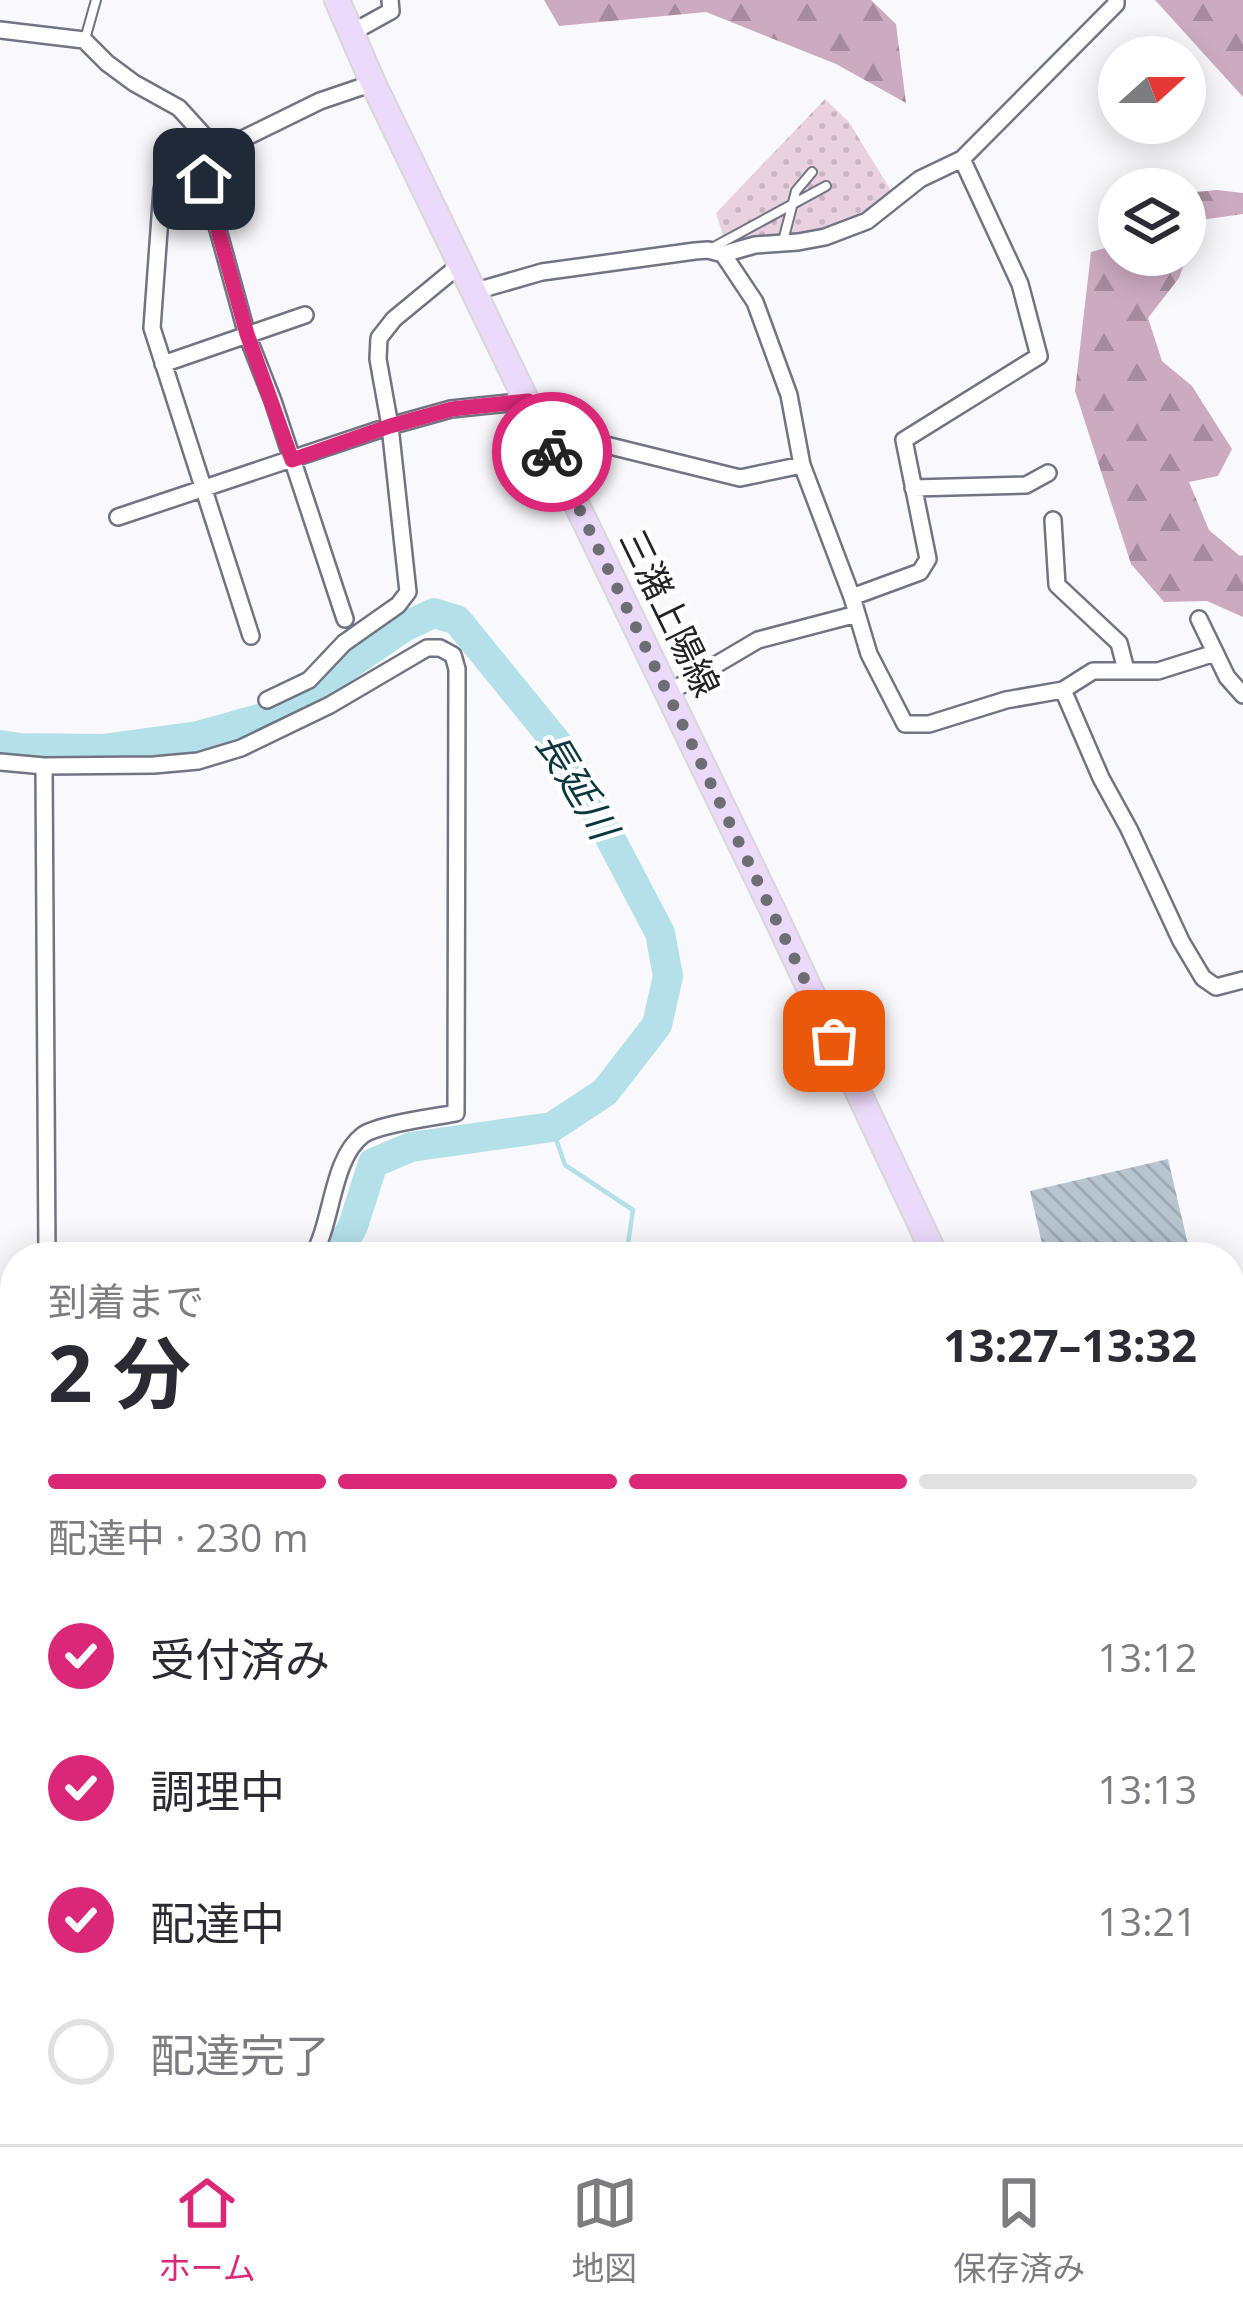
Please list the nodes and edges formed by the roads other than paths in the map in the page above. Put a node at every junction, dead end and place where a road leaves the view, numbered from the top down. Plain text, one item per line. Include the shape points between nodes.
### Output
1 (96, 0) edge
2 (338, 0) edge
3 (390, 0) edge
4 (1116, 0) edge
5 (0, 29) edge
6 (352, 32) junction
7 (84, 40) junction
8 (374, 83) junction
9 (218, 151) junction
10 (962, 158) junction
11 (207, 171) junction
12 (812, 172) dead end
13 (826, 186) dead end
14 (793, 202) junction
15 (782, 243) junction
16 (716, 252) junction
17 (462, 263) junction
18 (476, 291) junction
19 (305, 315) dead end
20 (247, 334) junction
21 (163, 364) junction
22 (528, 401) junction
23 (390, 426) junction
24 (541, 429) junction
25 (292, 460) junction
26 (802, 465) junction
27 (1048, 473) dead end
28 (914, 488) junction
29 (202, 490) junction
30 (118, 517) dead end
31 (1053, 520) dead end
32 (855, 606) junction
33 (1199, 619) dead end
34 (345, 620) dead end
35 (251, 636) dead end
36 (1215, 652) junction
37 (1126, 670) junction
38 (1063, 690) junction
39 (668, 693) junction
40 (1243, 695) edge
41 (267, 700) dead end
42 (0, 762) edge
43 (44, 766) junction
44 (1243, 980) edge
45 (47, 1242) edge
46 (321, 1242) edge
47 (929, 1242) edge

1 - 7 lane
2 - 6 main road, 三潴上陽線
3 - 6 street via 391,10
4 - 10 street
5 - 7 street
6 - 8 main road, 三潴上陽線
7 - 9 street via 179,108
8 - 9 street
8 - 17 main road, 三潴上陽線
9 - 11 street
10 - 15 street via 867,221
10 - 28 street via 1020,284 1039,356 904,440
11 - 20 street
11 - 21 street via 162,189 152,328
12 - 14 lane
13 - 14 lane
14 - 15 lane
14 - 16 lane
15 - 16 street
16 - 18 street via 542,272
16 - 26 street via 755,302 770,337
17 - 18 main road, 三潴上陽線
17 - 23 street via 380,338
18 - 22 main road, 三潴上陽線
19 - 20 street
20 - 21 street
20 - 25 street
21 - 29 street
22 - 23 street
22 - 24 main road, 三潴上陽線
23 - 25 street
23 - 41 street via 408,592 309,680
24 - 26 street via 740,478
24 - 39 main road, 三潴上陽線
25 - 29 street
25 - 34 street
26 - 32 street
27 - 28 street via 1026,485
28 - 32 street via 928,559 920,572
29 - 30 street
29 - 35 street
31 - 37 street via 1057,585 1119,643
32 - 38 street via 905,724
32 - 39 street via 758,640
33 - 36 street
36 - 37 street via 1158,671
36 - 40 street
37 - 38 street via 1093,671
38 - 44 street via 1203,978 1216,987
39 - 47 main road, 三潴上陽線
42 - 43 street
43 - 45 street
43 - 46 street via 198,761 330,705 427,648 453,655 456,1113 364,1134 347,1155

